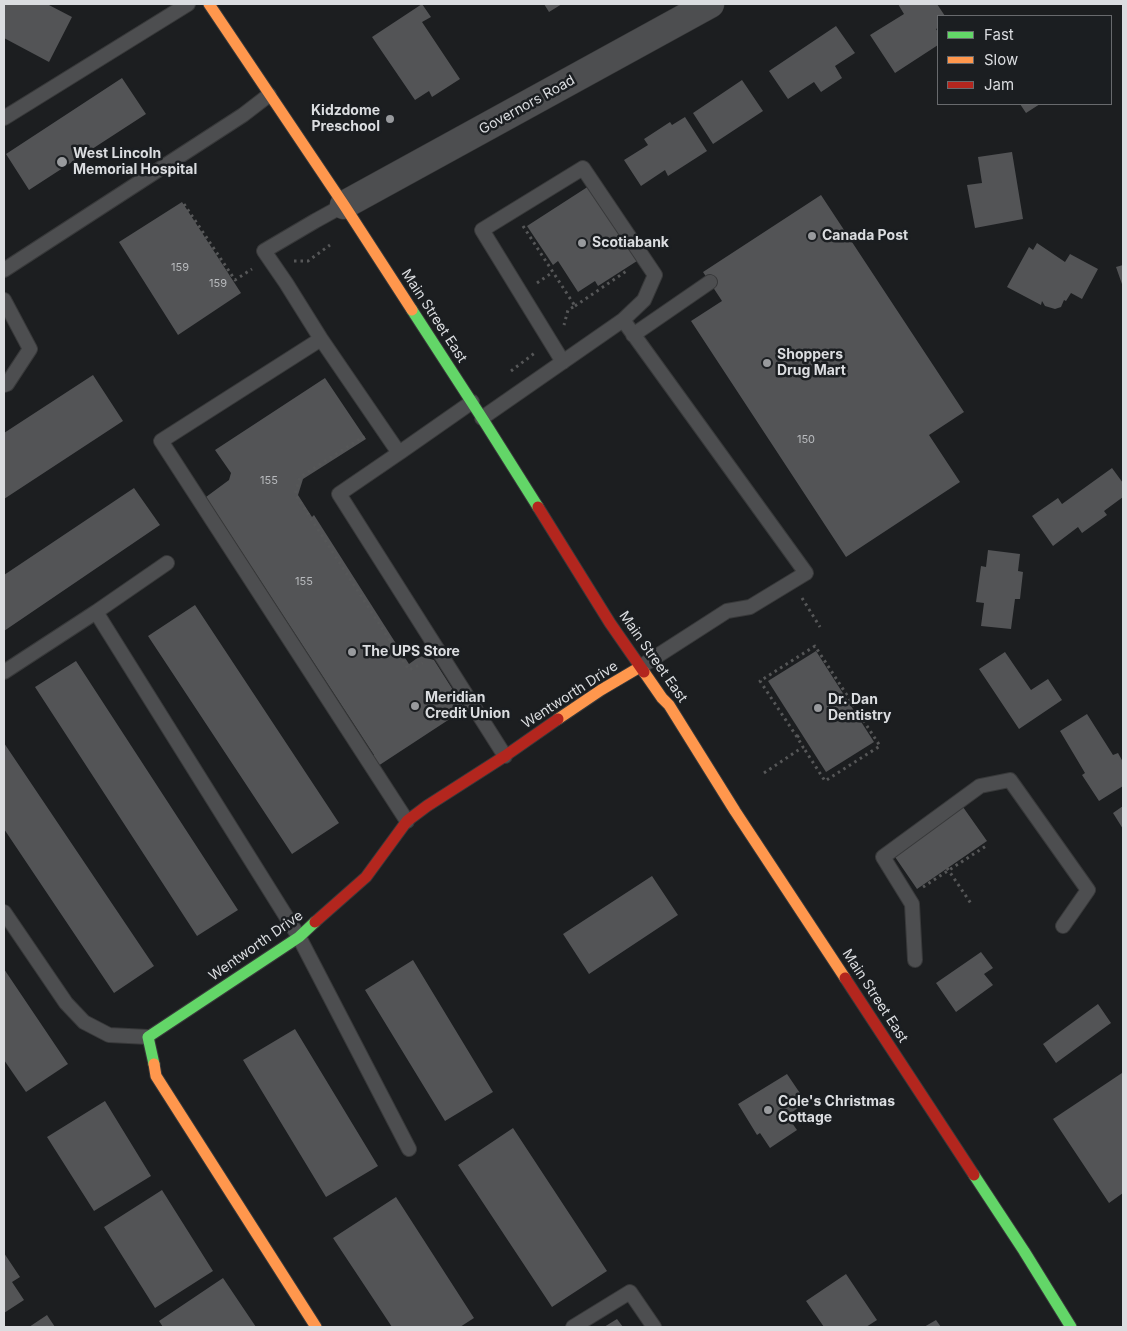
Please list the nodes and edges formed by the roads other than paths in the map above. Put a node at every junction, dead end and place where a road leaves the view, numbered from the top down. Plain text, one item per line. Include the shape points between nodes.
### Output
1 (188, 4) edge
2 (209, 4) edge
3 (710, 4) edge
4 (270, 95) junction
5 (4, 118) edge
6 (344, 205) junction
7 (4, 270) edge
8 (710, 282) dead end
9 (4, 300) edge
10 (623, 320) junction
11 (634, 335) junction
12 (321, 338) junction
13 (563, 362) junction
14 (4, 385) edge
15 (472, 402) junction
16 (482, 418) junction
17 (399, 453) junction
18 (167, 563) dead end
19 (96, 612) junction
20 (640, 667) junction
21 (4, 672) edge
22 (505, 756) junction
23 (407, 821) junction
24 (4, 912) edge
25 (1063, 926) dead end
26 (300, 937) junction
27 (915, 960) dead end
28 (148, 1037) junction
29 (409, 1149) dead end
30 (316, 1327) edge
31 (573, 1327) edge
32 (654, 1327) edge
33 (1071, 1327) edge

1 - 5 lane
2 - 4 main road, Main Street East
3 - 6 street, Governors Road
4 - 6 main road, Main Street East
4 - 7 lane
6 - 12 lane via 264,252
6 - 15 main road, Main Street East
8 - 11 lane
9 - 14 lane via 30,349
10 - 11 lane
10 - 13 lane
10 - 13 lane via 644,300 655,275 583,168 482,230
11 - 20 lane via 806,573 750,607 727,611
12 - 17 lane
12 - 23 lane via 161,441
13 - 16 lane
15 - 16 main road, Main Street East
15 - 17 lane
16 - 20 main road, Main Street East
17 - 22 lane via 338,494
18 - 19 lane
19 - 21 lane
19 - 26 lane
20 - 22 main road, Wentworth Drive
20 - 33 main road, Main Street East via 669,705
22 - 23 main road, Wentworth Drive
23 - 26 main road, Wentworth Drive via 366,877
24 - 28 lane via 66,1003 84,1022 110,1035
25 - 27 lane via 1088,890 1010,780 980,786 883,857 912,904
26 - 28 main road, Wentworth Drive
26 - 29 lane
28 - 30 main road via 156,1076
31 - 32 lane via 630,1292

